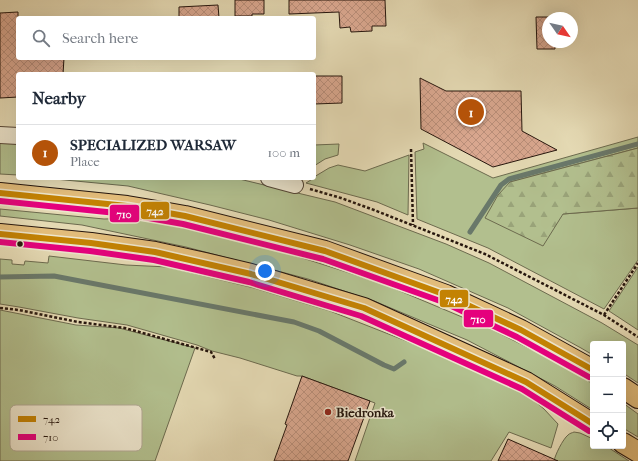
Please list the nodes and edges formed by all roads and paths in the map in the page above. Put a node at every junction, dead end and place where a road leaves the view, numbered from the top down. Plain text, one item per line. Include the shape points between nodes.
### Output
1 (0, 135) edge
2 (16, 136) edge
3 (411, 149) dead end
4 (276, 180) edge
5 (295, 185) joint
6 (0, 193) edge
7 (413, 225) junction
8 (0, 234) edge
9 (638, 263) edge
10 (0, 308) edge
11 (604, 315) junction
12 (638, 337) edge
13 (216, 359) dead end
14 (590, 368) edge
15 (626, 390) edge
16 (638, 398) edge
17 (590, 422) edge
18 (626, 445) edge
19 (638, 452) edge

1 - 2 lane
3 - 7 path
4 - 5 lane
5 - 7 path via 340,198
6 - 14 main road via 127,206 185,216 325,251 446,295 521,330
7 - 11 path via 486,254
8 - 17 main road via 155,252 251,274 364,308 526,382
9 - 11 path
10 - 13 path via 125,328 211,352
11 - 12 path
15 - 16 main road
18 - 19 main road

